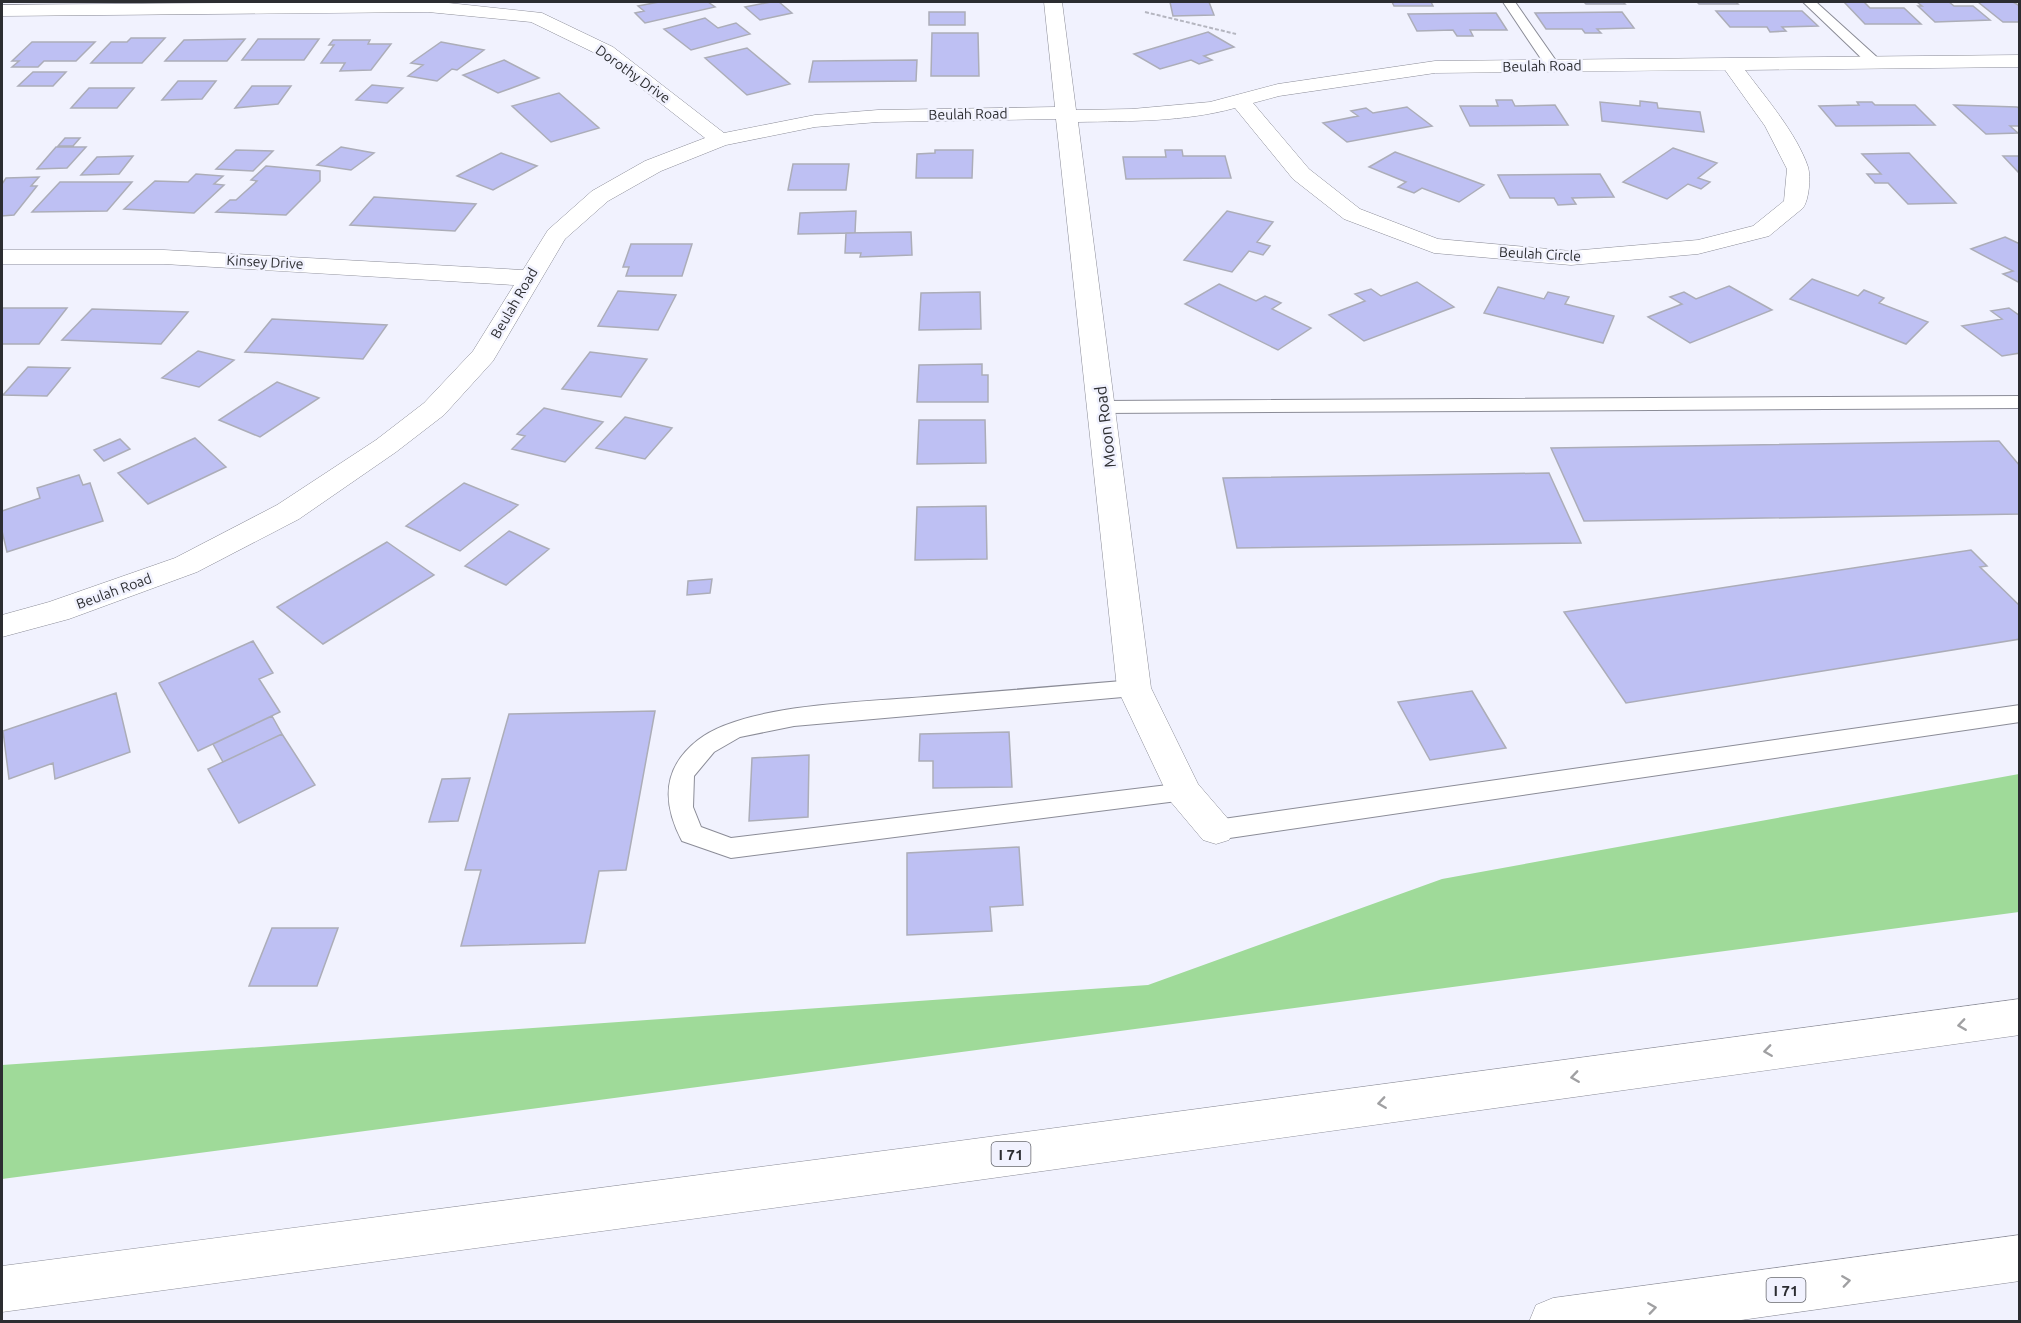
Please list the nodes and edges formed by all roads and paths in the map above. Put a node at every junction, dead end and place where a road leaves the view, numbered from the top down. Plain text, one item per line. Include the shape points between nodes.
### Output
1 (1053, 2) edge
2 (1509, 2) edge
3 (1809, 2) edge
4 (68, 6) edge
5 (2, 11) edge
6 (1145, 12) dead end
7 (1236, 34) dead end
8 (2019, 61) edge
9 (1874, 62) junction
10 (1730, 63) junction
11 (1552, 66) junction
12 (1239, 100) junction
13 (1068, 115) junction
14 (720, 140) junction
15 (2, 257) edge
16 (528, 278) junction
17 (2019, 402) edge
18 (1102, 407) junction
19 (2, 626) edge
20 (1134, 688) junction
21 (2019, 713) edge
22 (1184, 792) junction
23 (1216, 830) joint
24 (2019, 1017) edge
25 (2019, 1258) edge
26 (2, 1289) edge
27 (1553, 1322) edge

1 - 13 main road, Moon Road
2 - 11 lane
3 - 9 lane
4 - 5 main road, Dorothy Drive
4 - 14 main road, Dorothy Drive via 429,6 535,17 606,51
6 - 7 path
8 - 9 main road, Beulah Road
9 - 10 main road, Beulah Road
10 - 11 main road, Beulah Road
10 - 12 main road, Beulah Circle via 1775,124 1797,169 1795,203 1761,231 1698,247 1571,258 1434,246 1352,214 1301,174
11 - 12 main road, Beulah Road via 1435,67 1278,90
12 - 13 main road, Beulah Road via 1211,108 1132,115
13 - 14 main road, Beulah Road via 878,116 815,121
13 - 18 main road, Moon Road
14 - 16 main road, Beulah Road via 652,166 600,196 556,235
15 - 16 main road, Kinsey Drive via 164,257
16 - 19 main road, Beulah Road via 484,355 434,409 288,512 186,565 58,611
17 - 18 lane
18 - 20 main road, Moon Road
20 - 22 main road, Moon Road
20 - 22 lane via 794,717 734,730 706,746 682,774 681,807 691,834 731,848
21 - 23 lane
22 - 23 main road, Moon Road
24 -> 26 main road, I 71
27 -> 25 main road, I 71

